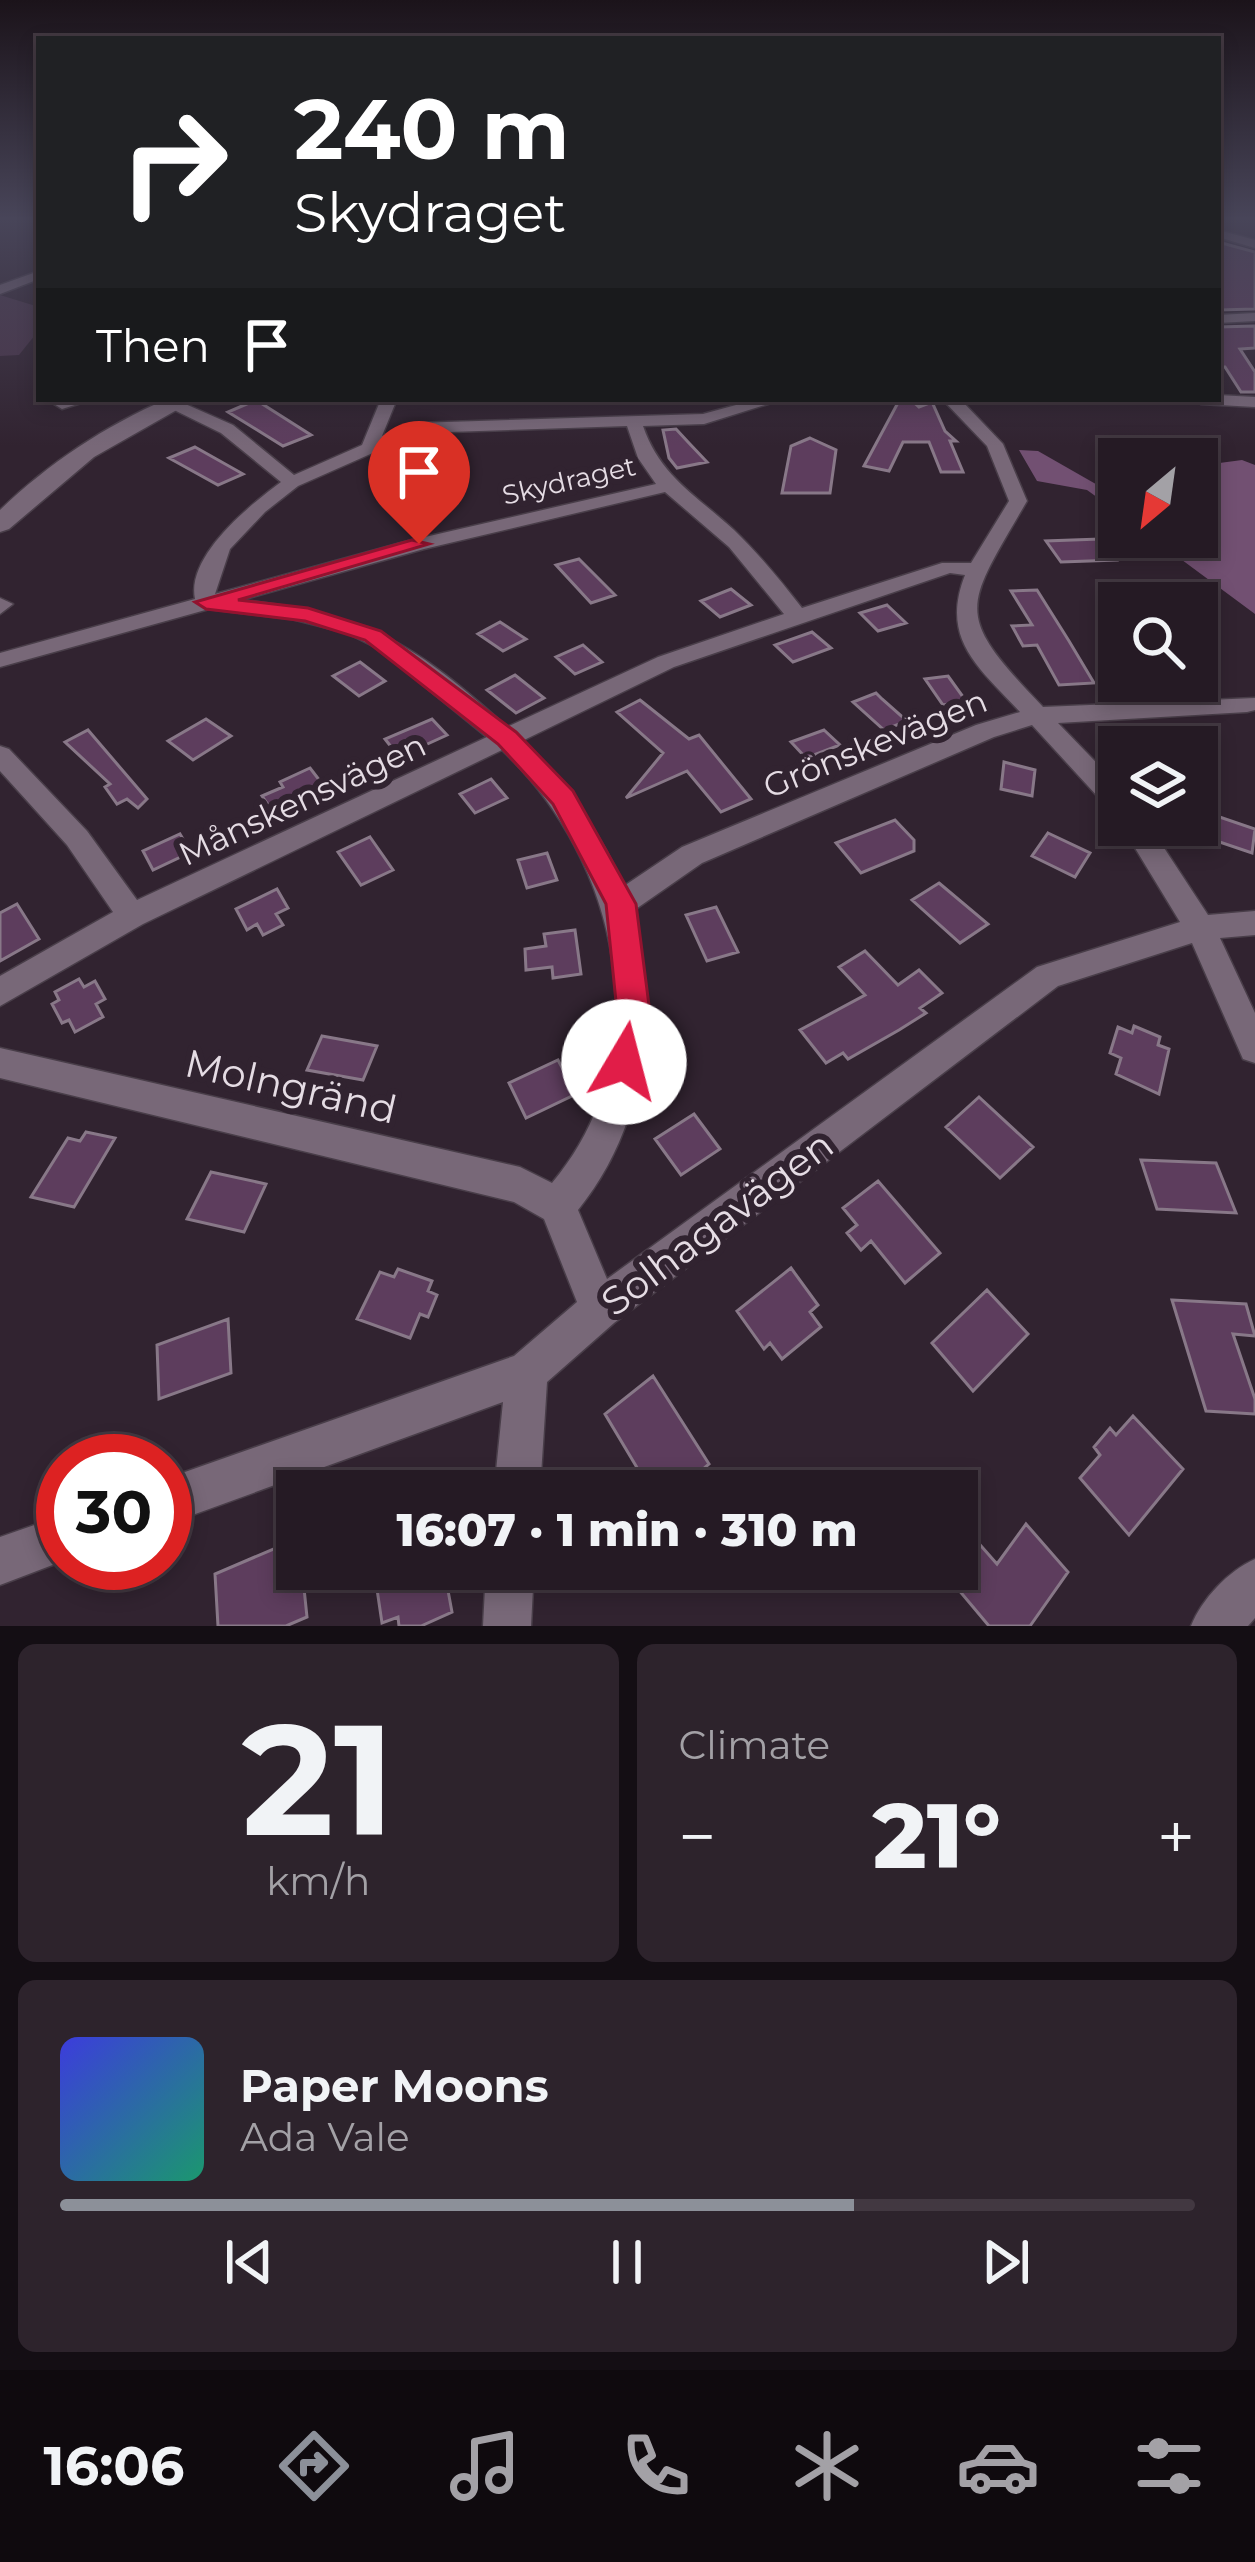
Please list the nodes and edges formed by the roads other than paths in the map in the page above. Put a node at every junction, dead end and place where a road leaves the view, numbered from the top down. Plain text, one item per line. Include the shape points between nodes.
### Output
1 (1255, 317) edge
2 (1221, 319) edge
3 (1221, 400) edge
4 (72, 402) edge
5 (177, 402) edge
6 (181, 402) edge
7 (388, 402) edge
8 (768, 402) edge
9 (953, 402) edge
10 (1255, 402) edge
11 (62, 404) dead end
12 (634, 423) junction
13 (369, 448) junction
14 (292, 482) junction
15 (664, 487) junction
16 (0, 524) edge
17 (977, 570) junction
18 (206, 602) junction
19 (795, 614) junction
20 (0, 660) edge
21 (1247, 704) dead end
22 (1035, 716) junction
23 (507, 738) junction
24 (0, 755) edge
25 (1098, 781) edge
26 (1149, 846) edge
27 (621, 904) junction
28 (132, 916) junction
29 (1255, 923) edge
30 (1200, 928) junction
31 (0, 992) edge
32 (1255, 1048) edge
33 (0, 1063) edge
34 (557, 1206) junction
35 (601, 1309) junction
36 (527, 1372) junction
37 (519, 1470) edge
38 (192, 1492) edge
39 (36, 1548) edge
40 (0, 1561) edge
41 (1255, 1583) edge
42 (509, 1590) edge
43 (507, 1626) edge
44 (1215, 1626) edge

1 - 2 street
3 - 10 street
4 - 11 street
5 - 16 street via 91,447
6 - 14 street
7 - 13 street
8 - 12 street via 732,415
9 - 17 street via 1010,464 1018,501
12 - 13 street via 415,428
12 - 15 street
13 - 14 street
14 - 18 street via 220,547 203,588
15 - 18 street, Skydraget
15 - 19 street via 762,569
17 - 19 street, Månskensvägen via 949,567
17 - 22 street via 964,626
18 - 20 street, Skydraget
18 - 23 street via 308,615 373,636
19 - 23 street, Månskensvägen via 666,662
21 - 22 street, Grönskevägen
22 - 25 street
22 - 27 street, Grönskevägen via 692,855
23 - 27 street via 564,798
23 - 28 street, Månskensvägen
24 - 28 street via 77,838
26 - 30 street
27 - 34 street via 634,1021 603,1144
28 - 31 street, Månskensvägen
29 - 30 street, Solhagavägen
30 - 32 street
30 - 35 street, Solhagavägen via 1048,976
33 - 34 street, Molngränd via 497,1179
34 - 35 street
35 - 36 street, Solhagavägen
36 - 37 street
36 - 38 street, Solhagavägen
39 - 40 street
41 - 44 street
42 - 43 street

